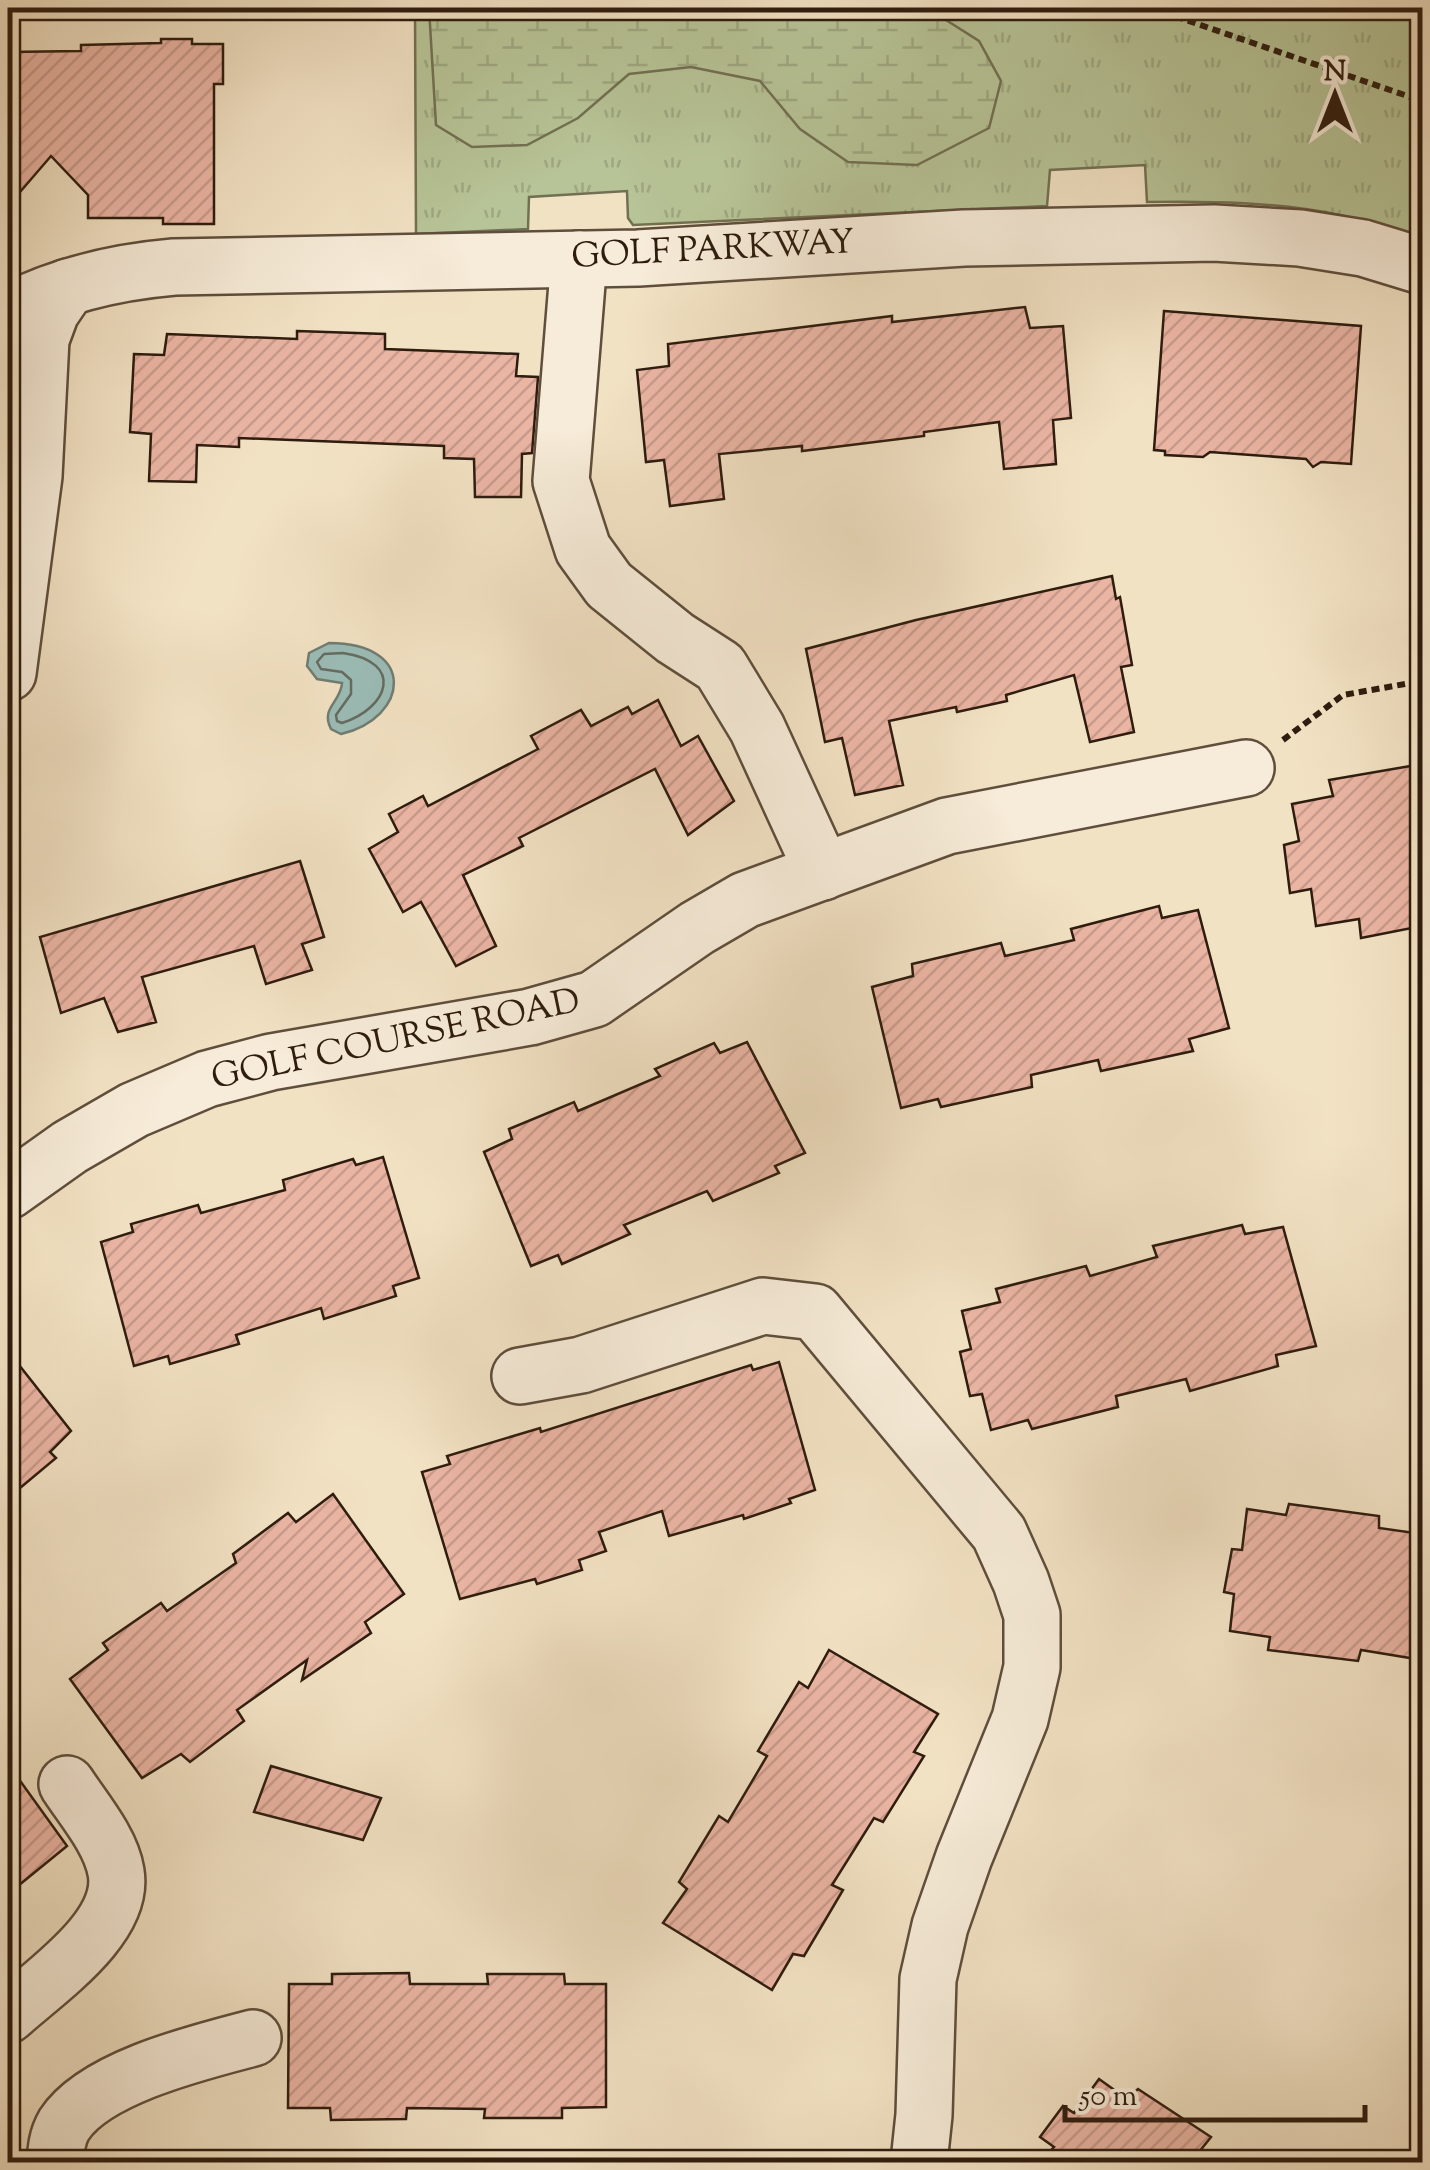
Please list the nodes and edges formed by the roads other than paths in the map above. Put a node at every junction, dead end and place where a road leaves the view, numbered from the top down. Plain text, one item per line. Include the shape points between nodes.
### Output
1 (579, 259) junction
2 (1422, 266) edge
3 (68, 287) junction
4 (8, 312) edge
5 (8, 673) edge
6 (1246, 768) road end
7 (824, 872) junction
8 (8, 1191) edge
9 (520, 1376) dead end
10 (67, 1784) dead end
11 (8, 2015) edge
12 (253, 2038) dead end
13 (55, 2162) edge
14 (919, 2162) edge

1 - 2 street, GOLF PARKWAY via 964,238 1214,233 1362,248
1 - 3 street, GOLF PARKWAY via 174,267
1 - 7 street via 561,482 583,549 610,585 720,666
3 - 4 street, GOLF PARKWAY
3 - 5 street via 42,339 34,476
6 - 7 street, GOLF COURSE ROAD via 947,826
7 - 8 street, GOLF COURSE ROAD via 746,900 594,999 530,1018 207,1079 70,1146
9 - 14 street via 581,1365 763,1306 815,1312 999,1534 1032,1615 1032,1667 928,1979
10 - 11 street via 116,1872 114,1900 100,1931
12 - 13 street via 158,2066 92,2099 64,2126

